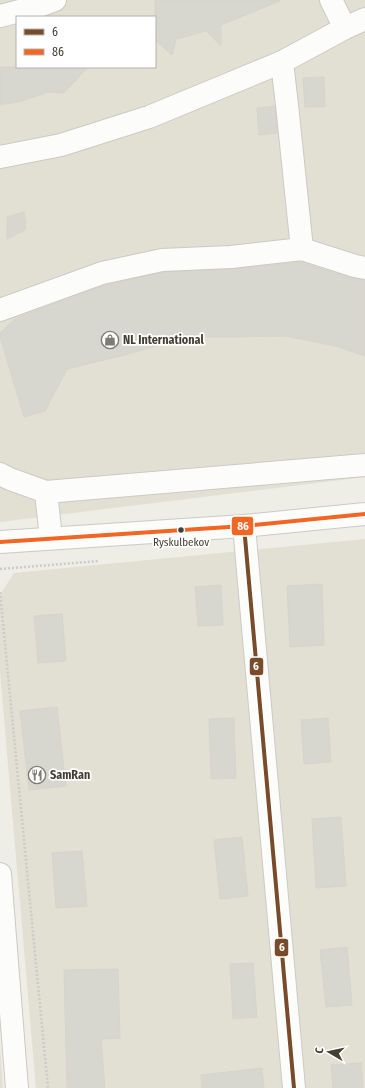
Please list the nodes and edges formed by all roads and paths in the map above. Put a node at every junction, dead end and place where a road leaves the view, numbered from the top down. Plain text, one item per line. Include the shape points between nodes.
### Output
1 (55, 0) edge
2 (331, 0) edge
3 (0, 16) edge
4 (365, 19) edge
5 (345, 28) junction
6 (282, 62) junction
7 (0, 157) edge
8 (302, 249) junction
9 (365, 268) edge
10 (0, 310) edge
11 (365, 465) edge
12 (0, 474) edge
13 (46, 492) junction
14 (365, 514) edge
15 (244, 526) junction
16 (51, 538) junction
17 (0, 542) edge
18 (0, 592) edge
19 (0, 874) edge
20 (7, 1055) edge
21 (17, 1088) edge
22 (48, 1088) edge
23 (294, 1088) edge

1 - 3 street
2 - 5 street
4 - 5 street
5 - 6 street
6 - 7 street via 149,117 61,145
6 - 8 street
8 - 9 street
8 - 10 street via 230,257 162,260 102,273
11 - 13 street
12 - 13 street
13 - 16 street
14 - 15 street
15 - 16 street
15 - 23 street
16 - 17 street
18 - 22 path
19 - 20 street
20 - 21 street

